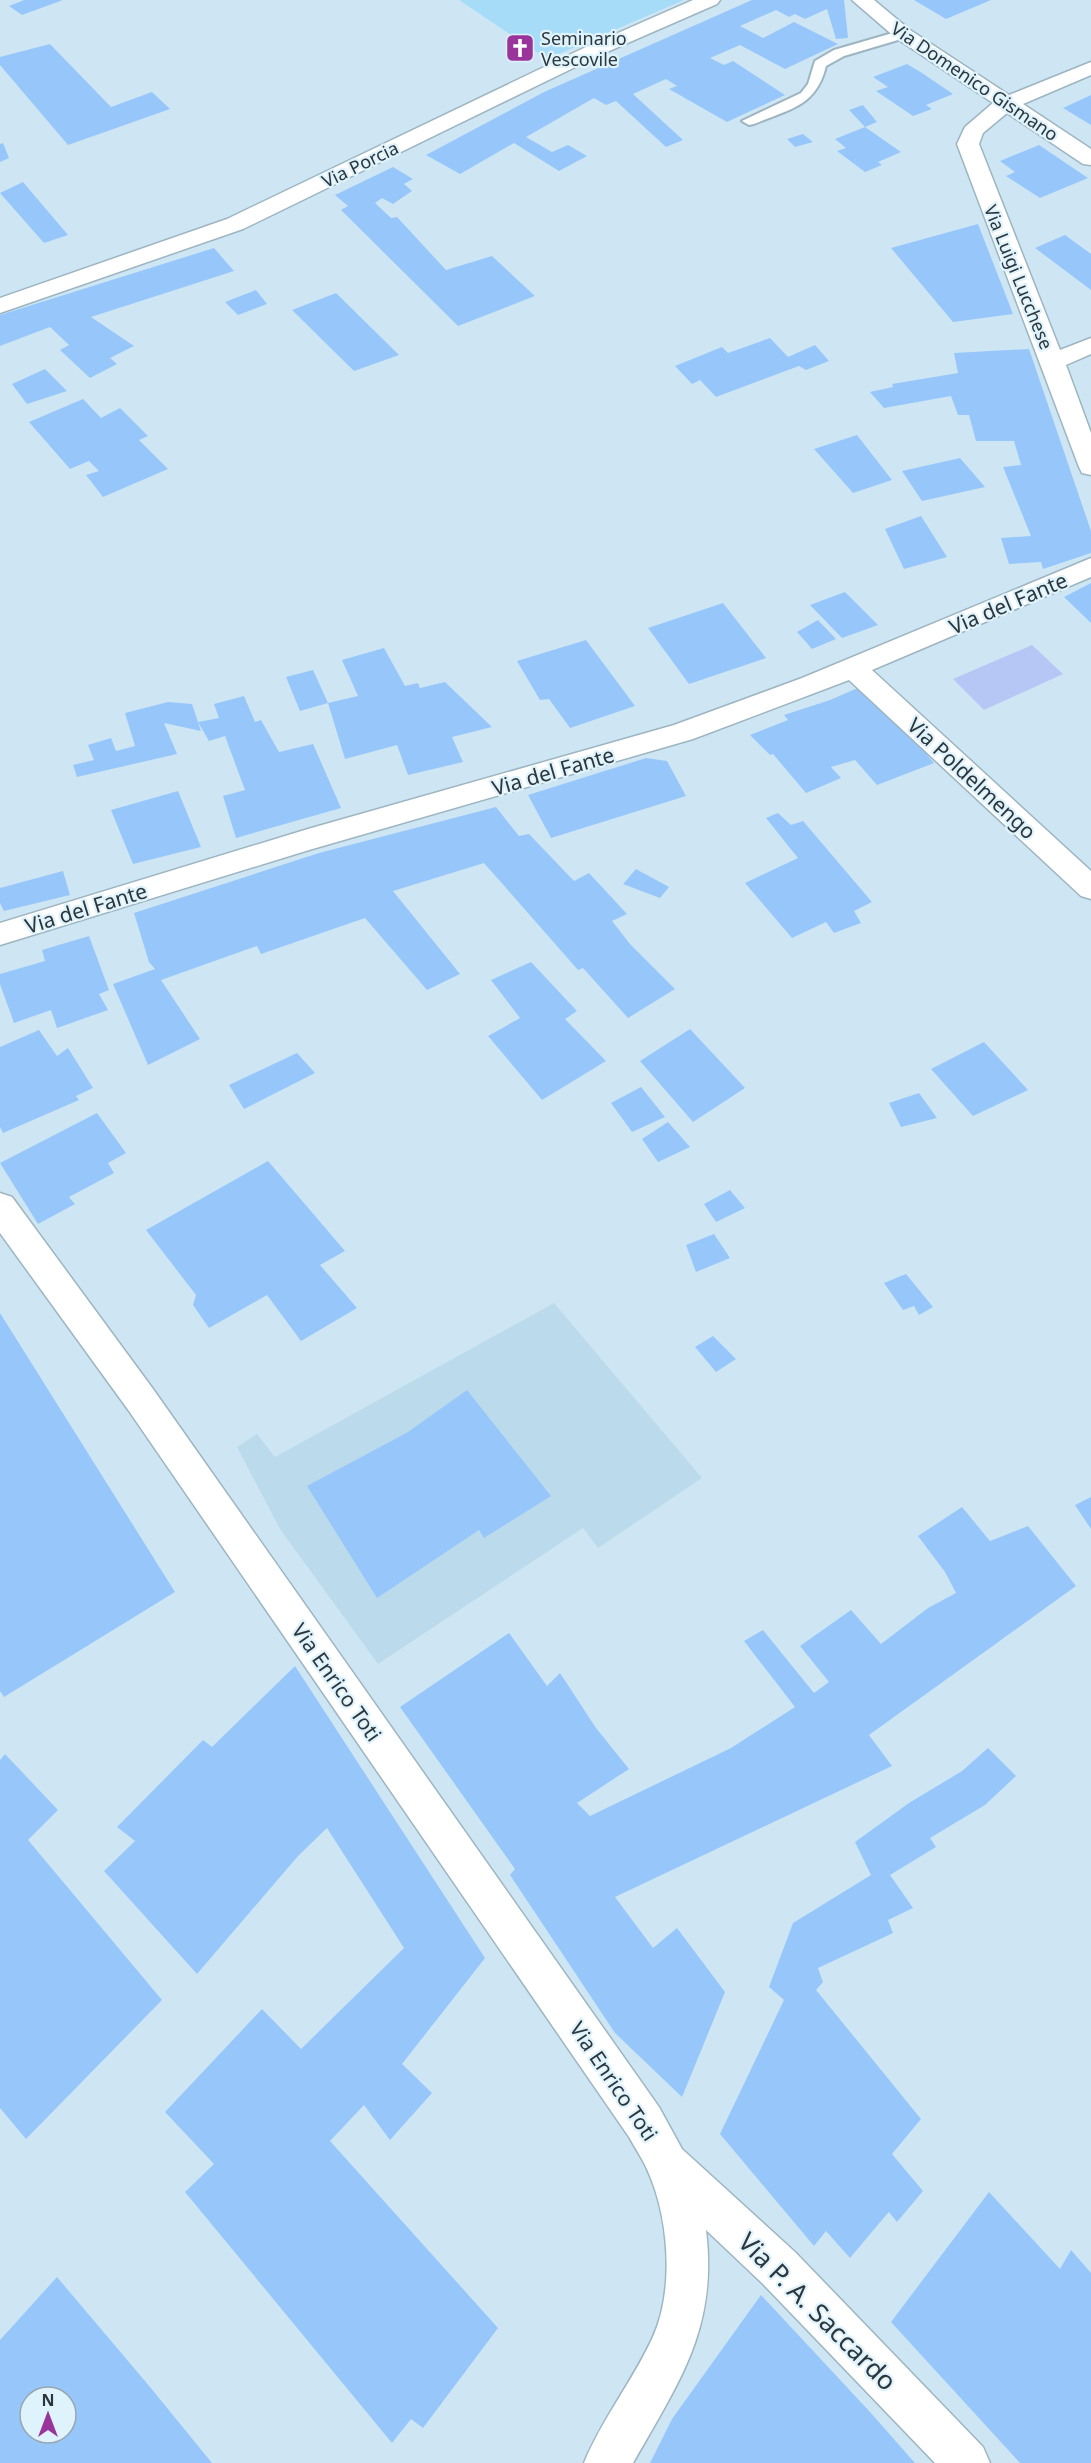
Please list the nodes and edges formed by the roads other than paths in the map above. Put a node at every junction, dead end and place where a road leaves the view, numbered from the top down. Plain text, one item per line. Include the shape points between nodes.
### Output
1 (710, 0) edge
2 (862, 0) edge
3 (903, 34) junction
4 (1091, 68) edge
5 (1008, 104) junction
6 (748, 121) dead end
7 (1091, 159) edge
8 (0, 306) edge
9 (1091, 345) edge
10 (1053, 362) junction
11 (1091, 467) edge
12 (1091, 567) edge
13 (853, 668) junction
14 (1091, 888) edge
15 (0, 934) edge
16 (0, 1207) edge
17 (666, 2162) junction
18 (607, 2463) edge
19 (967, 2463) edge

1 - 8 street, Via Porcia via 593,51 235,224
2 - 3 street, Via Domenico Gismano
3 - 5 street, Via Domenico Gismano
3 - 6 lane via 839,53 820,64 815,84 806,96
4 - 5 street, Via Luigi Lucchese
5 - 7 street, Via Domenico Gismano
5 - 10 street, Via Luigi Lucchese via 973,129 968,136 968,151
9 - 10 street
10 - 11 street, Via Luigi Lucchese
12 - 13 street, Via del Fante
13 - 14 street, Via Poldelmengo
13 - 15 street, Via del Fante via 683,732
16 - 17 street, Via Enrico Toti via 155,1420 644,2122
17 - 18 street via 686,2246 683,2313 674,2342
17 - 19 street, Via P. A. Saccardo via 779,2268

